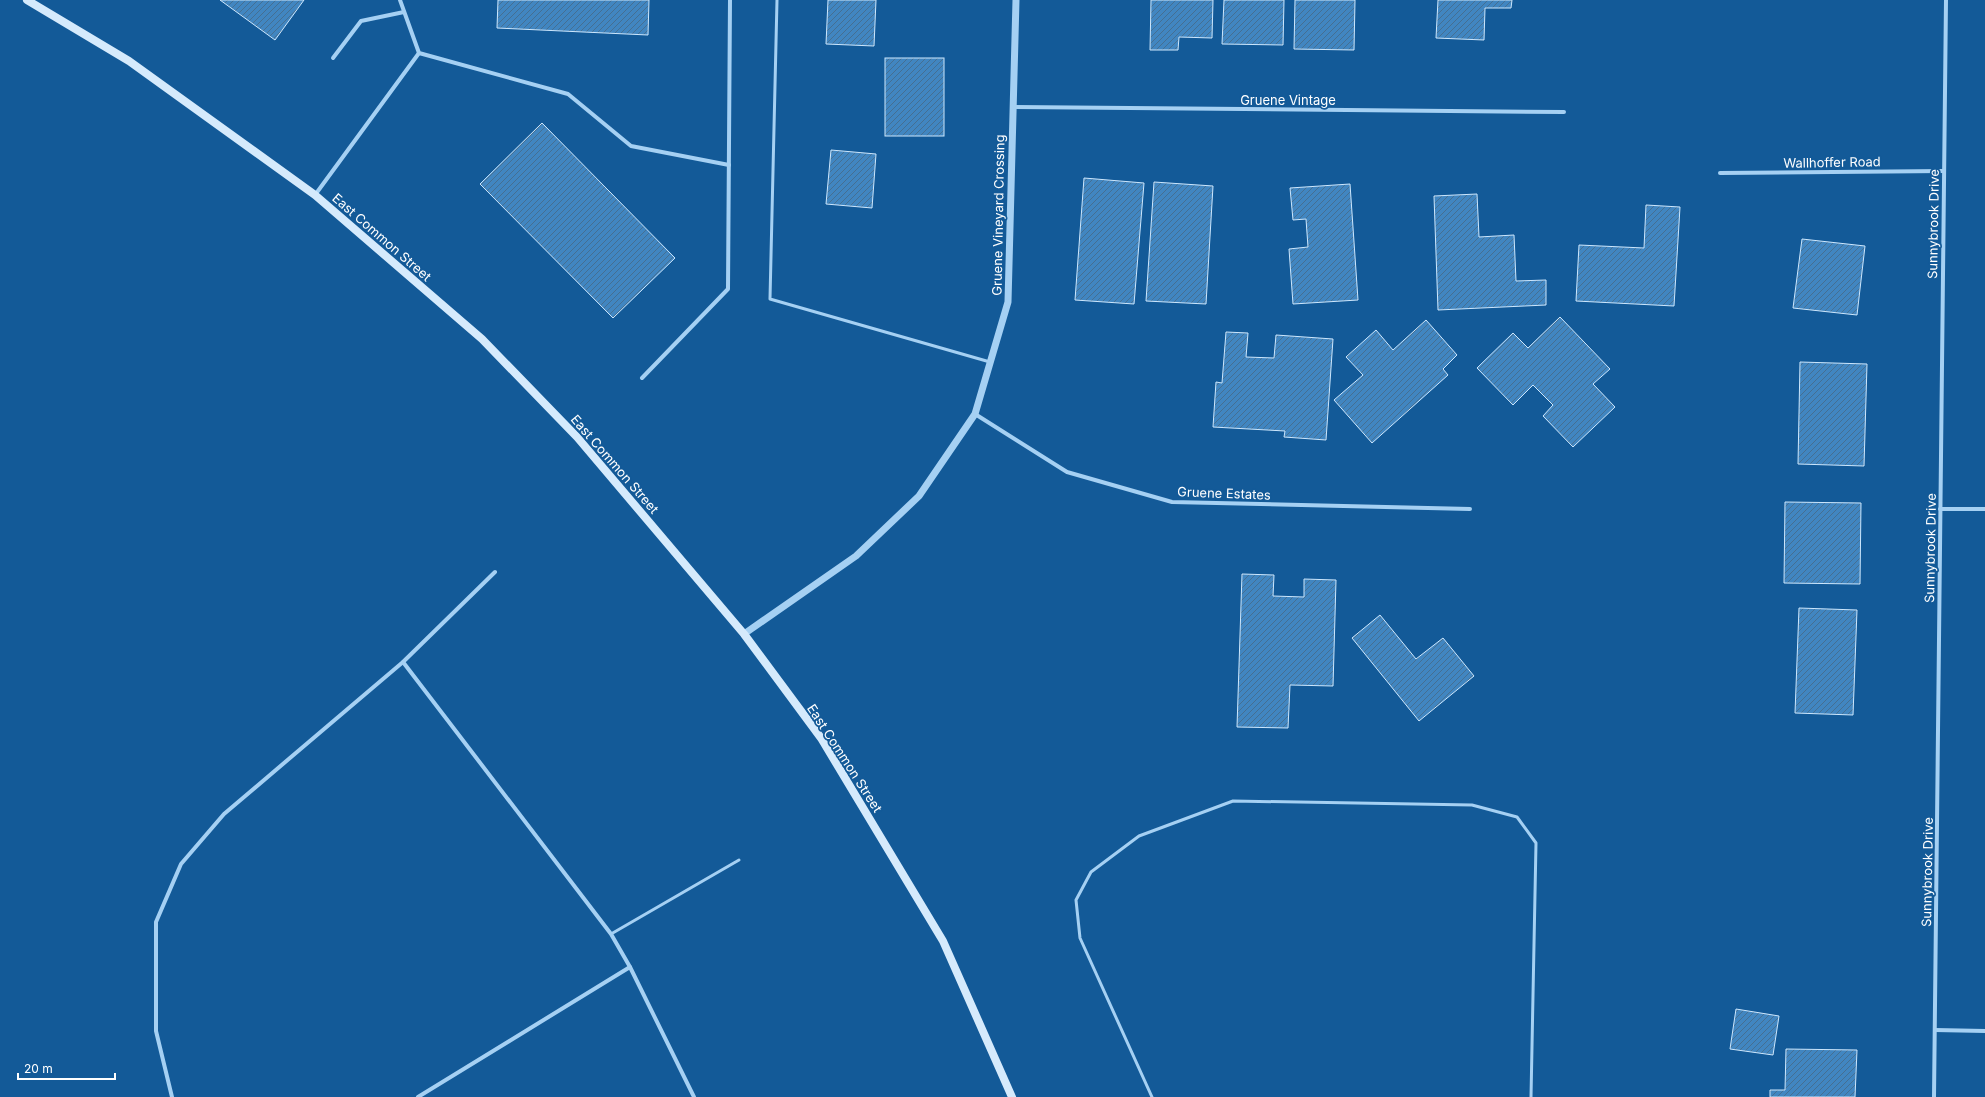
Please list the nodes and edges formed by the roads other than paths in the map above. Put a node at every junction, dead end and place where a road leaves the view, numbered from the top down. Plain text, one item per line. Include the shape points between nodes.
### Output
1 (27, 0) edge
2 (400, 0) edge
3 (730, 0) edge
4 (777, 0) edge
5 (1016, 0) edge
6 (1946, 0) edge
7 (404, 12) junction
8 (419, 53) junction
9 (333, 58) dead end
10 (1012, 107) junction
11 (1564, 112) dead end
12 (729, 165) junction
13 (1944, 171) junction
14 (1720, 173) dead end
15 (315, 195) junction
16 (990, 362) junction
17 (642, 378) dead end
18 (975, 414) junction
19 (1470, 509) dead end
20 (1940, 509) junction
21 (1985, 509) edge
22 (495, 572) dead end
23 (744, 634) junction
24 (404, 662) junction
25 (739, 860) dead end
26 (611, 934) junction
27 (630, 967) junction
28 (1935, 1030) junction
29 (1985, 1031) edge
30 (172, 1097) edge
31 (418, 1097) edge
32 (694, 1097) edge
33 (1012, 1097) edge
34 (1152, 1097) edge
35 (1532, 1097) edge
36 (1934, 1097) edge

1 - 15 main road, East Common Street via 129,61
2 - 7 street
3 - 12 street
4 - 16 lane via 770,299
5 - 10 street, Gruene Vineyard Crossing
6 - 13 street, Sunnybrook Drive
7 - 8 street
7 - 9 street via 361,20
8 - 12 street via 568,94 631,146
8 - 15 street
10 - 11 street, Gruene Vintage
10 - 16 street, Gruene Vineyard Crossing via 1008,302
12 - 17 street via 728,289
13 - 14 street, Wallhoffer Road
13 - 20 street, Sunnybrook Drive
15 - 23 main road, East Common Street via 487,345 577,437
16 - 18 street, Gruene Vineyard Crossing
18 - 19 street, Gruene Estates via 1067,472 1172,502
18 - 23 street, Gruene Vineyard Crossing via 919,496 856,556
20 - 21 street
20 - 28 street, Sunnybrook Drive
22 - 24 street
23 - 33 main road, East Common Street via 821,738 942,941
24 - 26 street
24 - 30 street via 224,814 181,864 156,922 156,1031
25 - 26 lane
26 - 27 street
27 - 31 street
27 - 32 street
28 - 29 street
28 - 36 street, Sunnybrook Drive
34 - 35 lane via 1080,938 1076,900 1091,872 1139,836 1233,801 1472,805 1517,817 1536,843

